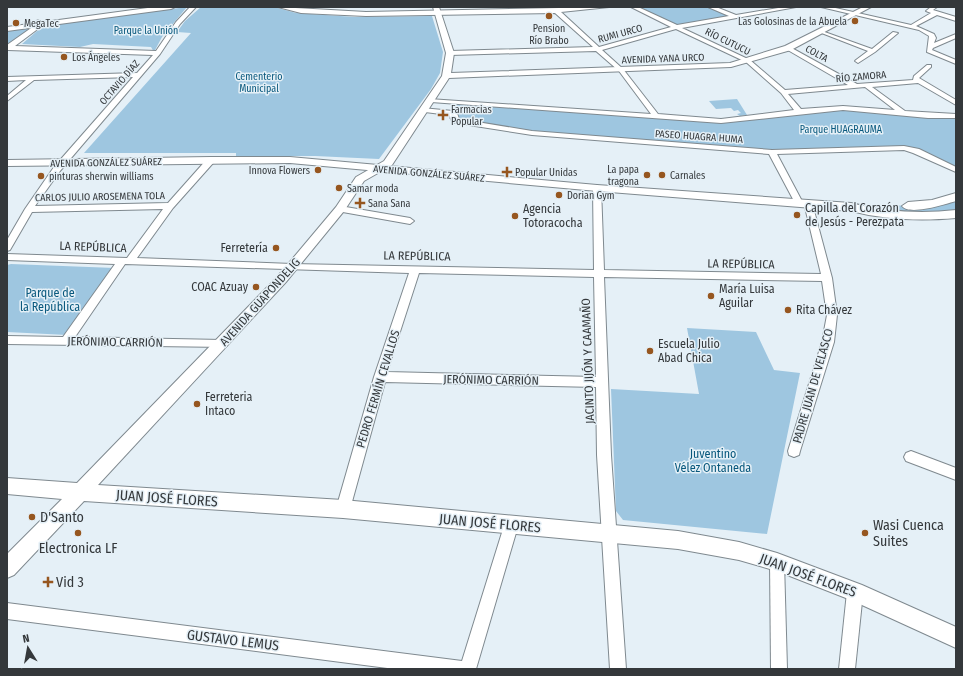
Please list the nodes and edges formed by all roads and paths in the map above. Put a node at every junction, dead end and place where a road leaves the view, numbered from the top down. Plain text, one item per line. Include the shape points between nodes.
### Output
1 (149, 7) edge
2 (171, 7) edge
3 (193, 7) edge
4 (281, 7) edge
5 (606, 7) edge
6 (634, 7) edge
7 (711, 7) edge
8 (793, 7) edge
9 (824, 7) edge
10 (868, 7) edge
11 (934, 7) edge
12 (437, 10) edge
13 (556, 11) junction
14 (936, 13) junction
15 (854, 14) junction
16 (736, 17) junction
17 (956, 19) edge
18 (38, 24) junction
19 (677, 27) junction
20 (911, 27) junction
21 (7, 28) edge
22 (821, 31) junction
23 (895, 33) dead end
24 (956, 36) edge
25 (930, 47) junction
26 (8, 48) edge
27 (788, 48) junction
28 (598, 49) junction
29 (873, 51) junction
30 (158, 53) junction
31 (450, 53) junction
32 (748, 61) junction
33 (858, 61) dead end
34 (956, 62) edge
35 (929, 66) dead end
36 (621, 70) junction
37 (139, 75) junction
38 (446, 76) junction
39 (33, 78) junction
40 (7, 79) edge
41 (919, 81) junction
42 (867, 86) junction
43 (857, 87) junction
44 (783, 92) junction
45 (7, 99) edge
46 (449, 102) junction
47 (646, 103) junction
48 (956, 104) edge
49 (428, 105) junction
50 (443, 111) junction
51 (800, 113) junction
52 (903, 114) junction
53 (656, 116) junction
54 (956, 116) edge
55 (714, 120) junction
56 (772, 152) junction
57 (211, 160) junction
58 (7, 163) edge
59 (62, 163) junction
60 (379, 168) junction
61 (956, 170) edge
62 (597, 188) junction
63 (956, 197) edge
64 (804, 203) junction
65 (170, 206) junction
66 (851, 207) junction
67 (29, 209) junction
68 (340, 209) junction
69 (956, 214) edge
70 (410, 221) dead end
71 (7, 248) edge
72 (7, 257) edge
73 (126, 261) junction
74 (292, 267) junction
75 (415, 269) junction
76 (599, 273) junction
77 (827, 278) junction
78 (7, 340) edge
79 (66, 341) junction
80 (222, 344) junction
81 (380, 377) junction
82 (601, 382) junction
83 (794, 451) dead end
84 (911, 457) dead end
85 (956, 474) edge
86 (7, 486) edge
87 (81, 492) junction
88 (343, 509) junction
89 (511, 526) junction
90 (608, 533) junction
91 (777, 562) junction
92 (7, 568) edge
93 (856, 592) junction
94 (7, 611) edge
95 (956, 638) edge
96 (460, 669) edge
97 (468, 669) edge
98 (618, 669) edge
99 (779, 669) edge
100 (847, 669) edge

1 - 18 main road
2 - 18 main road
3 - 30 street via 178,23
4 - 12 street via 345,14
5 - 13 street
6 - 19 street, RÍO CUTUCU
7 - 16 street
8 - 16 street, RUMI URCO
9 - 15 street
10 - 15 street, AVENIDA YANA URCO
11 - 14 street via 929,11
12 - 13 street
12 - 31 street, AVENIDA GUAPONDELIG
13 - 28 street
14 - 17 street
14 - 20 street
15 - 20 street
15 - 22 street, AVENIDA YANA URCO
16 - 19 street, RUMI URCO
18 - 21 main road
18 - 26 street via 38,27
19 - 28 street, RUMI URCO
19 - 32 street, RÍO CUTUCU
20 - 25 street via 932,35
22 - 27 street, AVENIDA YANA URCO
22 - 29 street
23 - 29 street
24 - 25 street
25 - 34 street via 929,51 932,53
26 - 30 street, OCTAVIO DÍAZ
27 - 32 street, AVENIDA YANA URCO
27 - 43 street, COLTA
28 - 31 street, RUMI URCO
28 - 36 street
29 - 33 street
30 - 37 street, OCTAVIO DÍAZ
31 - 38 street, AVENIDA GUAPONDELIG
32 - 36 street, AVENIDA YANA URCO via 700,68
32 - 44 street, RÍO CUTUCU
35 - 41 street via 916,77
36 - 38 street, AVENIDA YANA URCO
36 - 47 street
37 - 39 street
37 - 59 street, OCTAVIO DÍAZ
38 - 49 street, AVENIDA GUAPONDELIG
39 - 40 street
39 - 45 street
41 - 42 street, RÍO ZAMORA
41 - 48 street
42 - 43 street, RÍO ZAMORA
42 - 52 street
43 - 44 street, RÍO ZAMORA
44 - 51 street, RÍO CUTUCU
46 - 49 street, PASEO HUAGRA HUMA
46 - 50 street
46 - 53 street, PASEO HUAGRA HUMA
47 - 53 street
47 - 55 street
49 - 50 street
49 - 60 street, AVENIDA GUAPONDELIG via 388,163
50 - 56 street, PASEO HUAGRA HUMA via 454,113 456,121 532,132
51 - 52 street, PASEO HUAGRA HUMA via 842,108
51 - 55 street, PASEO HUAGRA HUMA via 744,120
52 - 54 street, PASEO HUAGRA HUMA
53 - 55 street, PASEO HUAGRA HUMA
56 - 61 street, PASEO HUAGRA HUMA via 904,148
56 - 64 street, PADRE JUAN DE VELASCO
57 - 59 main road, AVENIDA GONZÁLEZ SUÁREZ
57 - 60 main road, AVENIDA GONZÁLEZ SUÁREZ via 290,160
57 - 65 street
58 - 59 main road, AVENIDA GONZÁLEZ SUÁREZ
59 - 67 street, OCTAVIO DÍAZ
60 - 62 main road, AVENIDA GONZÁLEZ SUÁREZ
60 - 68 street, AVENIDA GUAPONDELIG via 360,178
62 - 64 main road, AVENIDA GONZÁLEZ SUÁREZ
62 - 76 street, JACINTO JIJÓN Y CAAMAÑO
63 - 66 main road, AVENIDA GONZÁLEZ SUÁREZ via 945,202 919,206
64 - 66 main road, AVENIDA GONZÁLEZ SUÁREZ
64 - 77 street, PADRE JUAN DE VELASCO
65 - 67 street, CARLOS JULIO AROSEMENA TOLA
65 - 73 street
66 - 69 main road, AVENIDA GONZÁLEZ SUÁREZ via 866,211 912,215
67 - 71 street, OCTAVIO DÍAZ
68 - 70 street
68 - 74 street, AVENIDA GUAPONDELIG
72 - 73 street, LA REPÚBLICA
73 - 74 street, LA REPÚBLICA
73 - 79 street
74 - 75 street, LA REPÚBLICA
74 - 80 street, AVENIDA GUAPONDELIG
75 - 76 street, LA REPÚBLICA
75 - 81 street, PEDRO FERMÍN CEVALLOS
76 - 77 street, LA REPÚBLICA
76 - 82 street, JACINTO JIJÓN Y CAAMAÑO
77 - 83 street, PADRE JUAN DE VELASCO via 832,315 828,342
78 - 79 street, JERÓNIMO CARRIÓN
79 - 80 street, JERÓNIMO CARRIÓN
80 - 87 street, AVENIDA GUAPONDELIG
81 - 82 street, JERÓNIMO CARRIÓN
81 - 88 street, PEDRO FERMÍN CEVALLOS
82 - 90 street, JACINTO JIJÓN Y CAAMAÑO
84 - 85 street
86 - 87 street, JUAN JOSÉ FLORES
87 - 88 street, JUAN JOSÉ FLORES
87 - 92 street, AVENIDA GUAPONDELIG
88 - 89 street, JUAN JOSÉ FLORES
89 - 90 street, JUAN JOSÉ FLORES
89 - 97 street
90 - 91 street, JUAN JOSÉ FLORES via 678,540 739,551
90 - 98 street, JACINTO JIJÓN Y CAAMAÑO
91 - 93 street, JUAN JOSÉ FLORES
91 - 99 street
93 - 95 street, JUAN JOSÉ FLORES
93 - 100 street
94 - 96 street, GUSTAVO LEMUS

